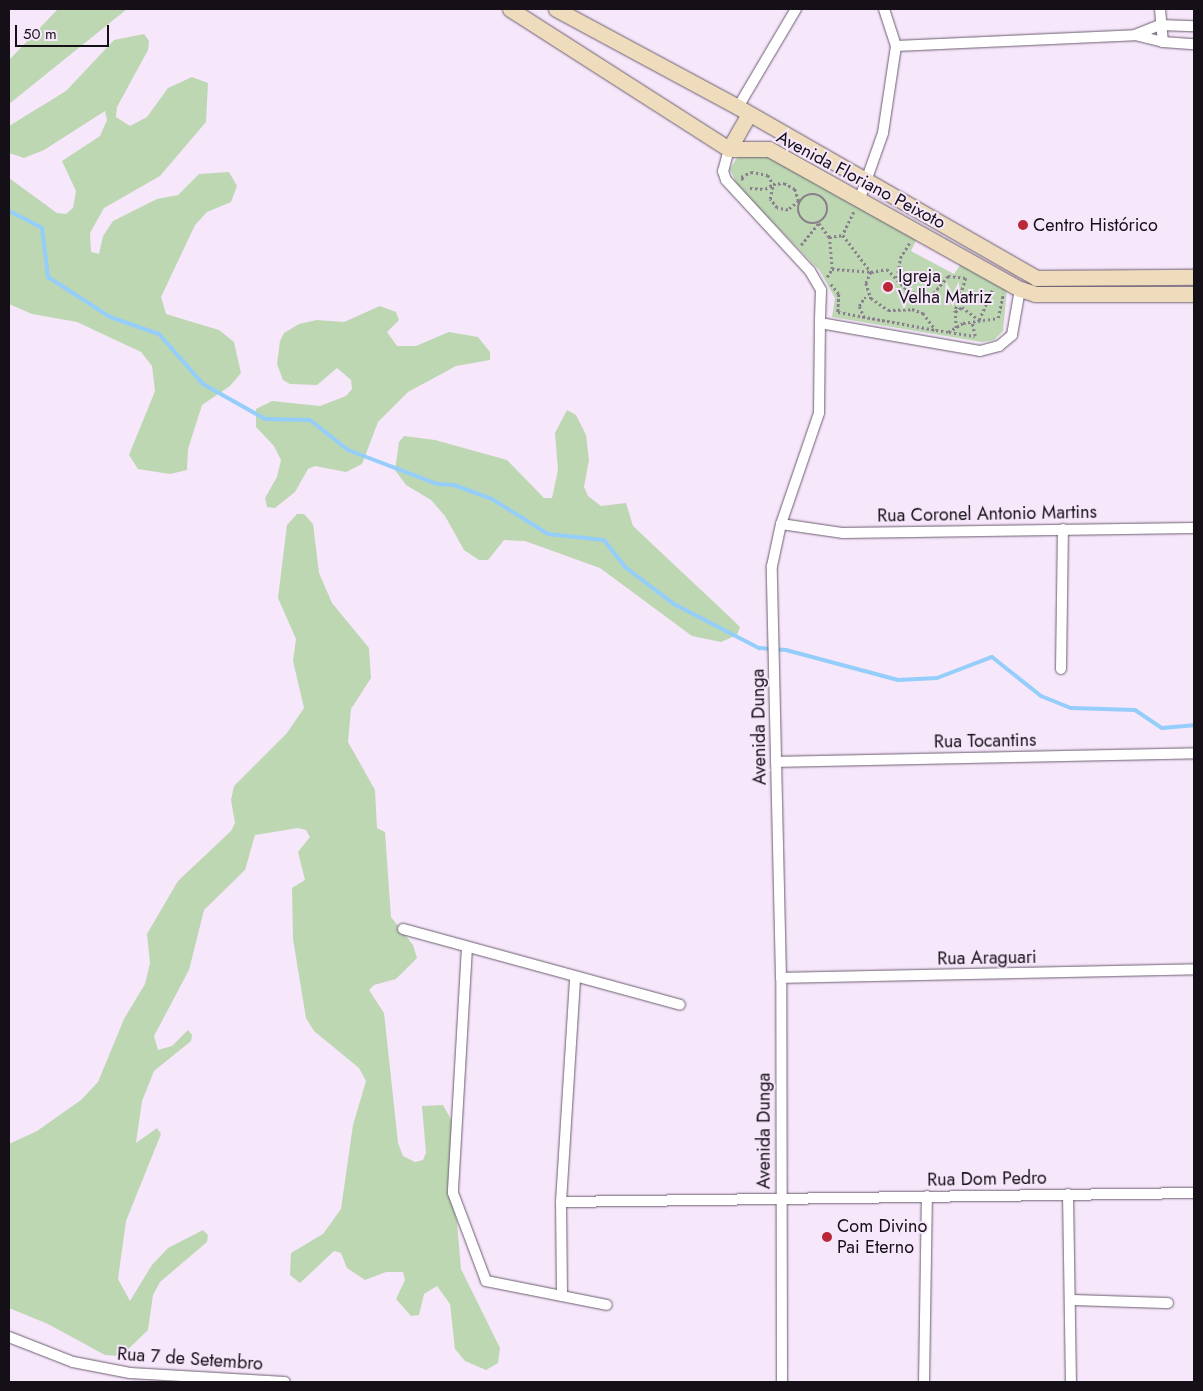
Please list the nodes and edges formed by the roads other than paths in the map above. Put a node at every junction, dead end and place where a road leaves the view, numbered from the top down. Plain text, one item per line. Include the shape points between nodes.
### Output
1 (510, 9) edge
2 (556, 9) edge
3 (796, 9) edge
4 (884, 9) edge
5 (1160, 9) edge
6 (1160, 25) junction
7 (1194, 26) edge
8 (1135, 35) junction
9 (1163, 42) junction
10 (1194, 44) edge
11 (896, 46) junction
12 (744, 111) junction
13 (729, 150) junction
14 (867, 182) junction
15 (858, 203) junction
16 (1194, 277) edge
17 (1036, 286) junction
18 (1020, 289) junction
19 (1194, 294) edge
20 (820, 324) junction
21 (781, 524) junction
22 (1194, 528) edge
23 (1064, 530) junction
24 (1061, 668) dead end
25 (1194, 753) edge
26 (776, 762) junction
27 (403, 930) dead end
28 (466, 947) junction
29 (1194, 970) edge
30 (575, 976) junction
31 (781, 978) junction
32 (680, 1005) dead end
33 (1194, 1192) edge
34 (1068, 1194) junction
35 (927, 1196) junction
36 (780, 1200) junction
37 (561, 1202) junction
38 (562, 1296) junction
39 (1070, 1300) junction
40 (1168, 1303) dead end
41 (607, 1304) dead end
42 (9, 1337) edge
43 (130, 1378) edge
44 (233, 1380) edge
45 (285, 1382) edge
46 (782, 1382) edge
47 (924, 1382) edge
48 (1071, 1382) edge

1 - 13 street
2 - 12 street, Avenida Floriano Peixoto
3 - 12 street
4 - 11 street
5 - 6 street
6 - 7 street
6 - 8 street
6 - 9 street
8 - 9 street
8 - 11 street
9 - 10 street
11 - 14 street via 883,132
12 - 13 street
12 - 14 street, Avenida Floriano Peixoto
13 - 15 street, Avenida Floriano Peixoto via 769,149
13 - 20 street, Avenida Dunga via 723,170 726,180 810,271 821,290
14 - 15 street
14 - 17 street, Avenida Floriano Peixoto
15 - 18 street, Avenida Floriano Peixoto
16 - 17 street, Avenida Floriano Peixoto
17 - 18 street, Avenida Floriano Peixoto
17 - 19 street, Avenida Floriano Peixoto
18 - 20 street via 1012,335 999,346 980,351
20 - 21 street, Avenida Dunga via 819,414
21 - 23 street, Rua Coronel Antonio Martins via 843,533
21 - 26 street, Avenida Dunga via 772,566
22 - 23 street, Rua Coronel Antonio Martins
23 - 24 street
25 - 26 street, Rua Tocantins
26 - 31 street, Avenida Dunga
27 - 28 street
28 - 30 street
28 - 38 street via 453,1193 486,1281
29 - 31 street, Rua Araguari
30 - 32 street
30 - 37 street
31 - 36 street, Avenida Dunga
33 - 34 street, Rua Dom Pedro
34 - 35 street, Rua Dom Pedro
34 - 39 street
35 - 36 street, Rua Dom Pedro
35 - 47 street
36 - 37 street, Rua Dom Pedro
36 - 46 street, Avenida Dunga
37 - 38 street
38 - 41 street
39 - 40 street
39 - 48 street
42 - 43 street, Rua 7 de Setembro via 73,1362
43 - 44 street, Rua 7 de Setembro
44 - 45 street, Rua 7 de Setembro

